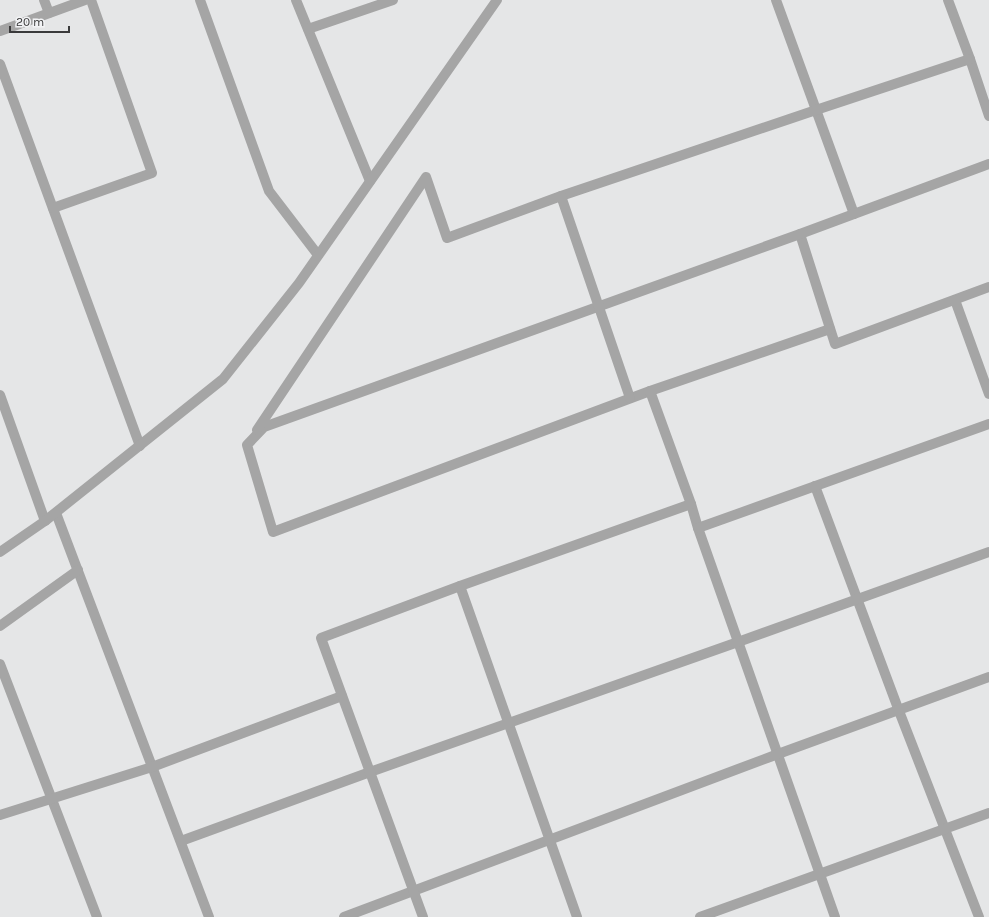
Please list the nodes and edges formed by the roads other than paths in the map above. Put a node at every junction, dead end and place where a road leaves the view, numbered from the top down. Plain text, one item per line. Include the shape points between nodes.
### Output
1 (44, 0) edge
2 (85, 0) edge
3 (91, 0) edge
4 (200, 0) edge
5 (296, 0) edge
6 (393, 0) edge
7 (776, 0) edge
8 (948, 0) edge
9 (496, 1) edge
10 (49, 13) junction
11 (308, 29) junction
12 (0, 30) edge
13 (970, 59) junction
14 (0, 64) edge
15 (816, 110) junction
16 (989, 116) edge
17 (989, 164) edge
18 (370, 181) junction
19 (561, 196) junction
20 (52, 208) junction
21 (854, 214) junction
22 (800, 234) junction
23 (318, 256) junction
24 (989, 287) edge
25 (955, 300) junction
26 (599, 306) junction
27 (830, 329) junction
28 (650, 391) junction
29 (989, 394) edge
30 (0, 395) edge
31 (630, 398) junction
32 (989, 424) edge
33 (247, 445) junction
34 (140, 446) junction
35 (815, 486) junction
36 (691, 504) junction
37 (56, 513) junction
38 (45, 521) junction
39 (698, 528) junction
40 (0, 552) edge
41 (989, 552) edge
42 (78, 570) junction
43 (460, 586) junction
44 (857, 599) junction
45 (0, 626) edge
46 (738, 642) junction
47 (0, 664) edge
48 (989, 677) edge
49 (342, 696) junction
50 (899, 711) junction
51 (509, 723) junction
52 (778, 754) junction
53 (152, 767) junction
54 (370, 772) junction
55 (51, 799) junction
56 (989, 813) edge
57 (0, 815) edge
58 (946, 829) junction
59 (550, 840) junction
60 (180, 842) junction
61 (820, 874) junction
62 (413, 890) junction
63 (97, 917) edge
64 (209, 917) edge
65 (344, 917) edge
66 (423, 917) edge
67 (577, 917) edge
68 (700, 917) edge
69 (835, 917) edge
70 (979, 917) edge

1 - 10 street
2 - 10 street
3 - 20 street via 152,173
4 - 23 street via 269,191
5 - 11 street
6 - 11 street
7 - 15 street
8 - 13 street
9 - 18 street
10 - 12 street
11 - 18 street
13 - 15 street
13 - 16 street
14 - 20 street
15 - 19 street
15 - 21 street
17 - 21 street
18 - 23 street
19 - 26 street
19 - 33 street via 447,238 426,178
20 - 34 street
21 - 22 street
22 - 26 street
22 - 27 street
23 - 34 street via 223,379
24 - 25 street
25 - 27 street via 835,344
25 - 29 street
26 - 31 street
26 - 33 street via 264,427
27 - 28 street
28 - 31 street
28 - 36 street
30 - 38 street
31 - 33 street via 273,532
32 - 35 street
34 - 37 street
35 - 39 street
35 - 44 street
36 - 39 street
36 - 43 street
37 - 38 street
37 - 42 street
38 - 40 street
39 - 46 street
41 - 44 street
42 - 45 street
42 - 53 street
43 - 49 street via 321,638
43 - 51 street
44 - 46 street
44 - 50 street
46 - 51 street
46 - 52 street
47 - 55 street
48 - 50 street
49 - 53 street
49 - 54 street
50 - 52 street
50 - 58 street
51 - 54 street
51 - 59 street
52 - 59 street
52 - 61 street
53 - 55 street
53 - 60 street
54 - 60 street
54 - 62 street
55 - 57 street
55 - 63 street
56 - 58 street
58 - 61 street
58 - 70 street
59 - 62 street
59 - 67 street
60 - 64 street
61 - 68 street
61 - 69 street
62 - 65 street
62 - 66 street

